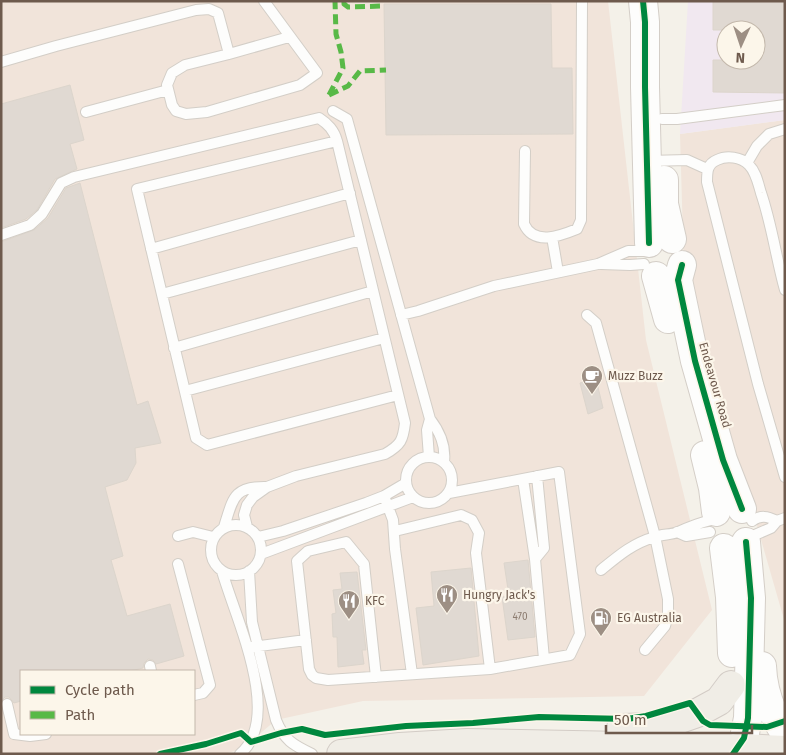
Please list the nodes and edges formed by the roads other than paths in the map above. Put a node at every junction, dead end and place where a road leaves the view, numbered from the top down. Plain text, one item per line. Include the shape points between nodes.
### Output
1 (582, 1) edge
2 (643, 1) edge
3 (661, 1) edge
4 (265, 2) edge
5 (289, 37) junction
6 (229, 54) junction
7 (1, 62) edge
8 (168, 90) junction
9 (785, 105) edge
10 (333, 111) dead end
11 (86, 112) dead end
12 (662, 119) junction
13 (785, 130) edge
14 (337, 141) junction
15 (525, 151) dead end
16 (656, 161) junction
17 (747, 164) junction
18 (707, 169) junction
19 (350, 194) junction
20 (1, 235) edge
21 (552, 237) junction
22 (361, 240) junction
23 (152, 249) junction
24 (653, 254) junction
25 (558, 272) junction
26 (785, 290) edge
27 (373, 291) junction
28 (162, 294) junction
29 (401, 315) junction
30 (588, 315) dead end
31 (384, 338) junction
32 (174, 348) junction
33 (185, 391) junction
34 (398, 395) junction
35 (430, 419) junction
36 (429, 456) junction
37 (444, 462) junction
38 (537, 476) junction
39 (785, 477) edge
40 (523, 479) junction
41 (406, 483) junction
42 (267, 487) junction
43 (450, 489) junction
44 (384, 496) junction
45 (413, 497) junction
46 (389, 506) junction
47 (741, 526) edge
48 (224, 527) junction
49 (247, 527) junction
50 (395, 532) junction
51 (178, 536) dead end
52 (655, 536) junction
53 (214, 537) junction
54 (258, 537) junction
55 (261, 554) junction
56 (535, 558) junction
57 (178, 564) dead end
58 (602, 570) dead end
59 (222, 571) junction
60 (249, 571) junction
61 (748, 571) junction
62 (306, 640) junction
63 (253, 647) junction
64 (645, 650) dead end
65 (544, 659) junction
66 (490, 669) junction
67 (412, 674) junction
68 (376, 677) junction
69 (731, 685) junction
70 (195, 695) edge
71 (7, 704) dead end
72 (785, 733) edge
73 (20, 735) edge
74 (22, 735) edge
75 (38, 735) edge
76 (518, 743) junction
77 (785, 750) edge
78 (732, 751) edge
79 (240, 754) edge
80 (312, 754) edge
81 (341, 754) edge

1 - 21 lane via 581,220 577,229
2 - 16 street, Endeavour Road
3 - 12 street, Endeavour Road
4 - 5 lane
5 - 6 lane
5 - 8 lane via 317,73 300,85 207,112 186,114 172,106
6 - 7 lane via 218,13 209,9
6 - 8 lane via 185,65 172,74
8 - 11 lane
9 - 12 lane
10 - 29 lane via 347,119
12 - 16 street, Endeavour Road
13 - 17 lane via 769,134 757,146
14 - 19 lane
14 - 20 lane via 329,125 319,118 74,177 61,183 42,214 30,225
14 - 23 lane via 138,189
15 - 21 lane via 524,224 528,232 537,237
16 - 18 lane via 687,160
16 - 24 street, Endeavour Road
17 - 18 lane via 740,159 719,158
17 - 26 lane via 756,175 770,219
18 - 39 lane via 717,227
19 - 22 lane
19 - 23 lane
21 - 25 lane
22 - 27 lane
22 - 28 lane
23 - 28 lane
24 - 25 lane via 630,265 598,264
24 - 47 street, Endeavour Road via 713,488
24 - 47 street, Endeavour Road via 679,244 683,250 678,280 695,361
25 - 29 lane via 494,286
27 - 31 lane
27 - 32 lane
28 - 32 lane
29 - 35 lane
30 - 52 lane via 596,322
31 - 33 lane
31 - 34 lane
32 - 33 lane
33 - 34 lane via 196,438 207,445
34 - 42 lane via 405,423 397,447 385,454 296,476
35 - 36 lane via 427,430
35 - 37 lane via 439,431 445,450
36 - 37 lane
36 - 41 lane via 412,465
37 - 43 lane via 451,472
38 - 40 lane
38 - 56 lane via 544,548
38 - 65 lane via 559,472 580,634 570,655
40 - 43 lane via 464,490
40 - 56 lane
41 - 44 lane
41 - 45 lane
42 - 48 lane via 243,489 232,504
42 - 49 lane via 247,505 244,515
43 - 45 lane via 438,502 425,503
44 - 46 lane
44 - 54 lane via 283,532
45 - 46 lane
46 - 50 lane
46 - 55 lane
47 - 52 lane via 686,536 677,532
47 - 61 street, Endeavour Road
47 - 69 street, Endeavour Road via 728,570 733,637
48 - 49 lane via 235,524
48 - 53 lane
49 - 54 lane
50 - 66 lane via 462,515 472,520 479,533 476,552
50 - 67 lane
51 - 53 lane via 193,532
52 - 58 lane via 634,545
52 - 64 lane via 668,599 668,615 666,626
53 - 59 lane via 211,556
54 - 55 lane
55 - 60 lane via 255,567
56 - 65 lane
57 - 70 lane via 210,684 202,693
59 - 60 lane via 235,575
59 - 63 lane
60 - 63 lane
61 - 72 street via 756,579 762,675 768,704
61 - 78 street, Endeavour Road via 751,598 748,718 744,738
62 - 63 lane
62 - 68 lane via 309,669 316,678
62 - 68 lane via 297,561 308,550 346,542 364,564
63 - 79 lane via 258,711 256,730
63 - 80 lane via 281,733 295,746
65 - 66 lane
66 - 67 lane
67 - 68 lane
69 - 76 main road via 719,701 697,713 657,727 541,729
69 - 78 street, Endeavour Road
71 - 73 lane via 14,734
74 - 75 lane
76 - 78 main road
76 - 81 main road via 400,747
77 - 78 main road

